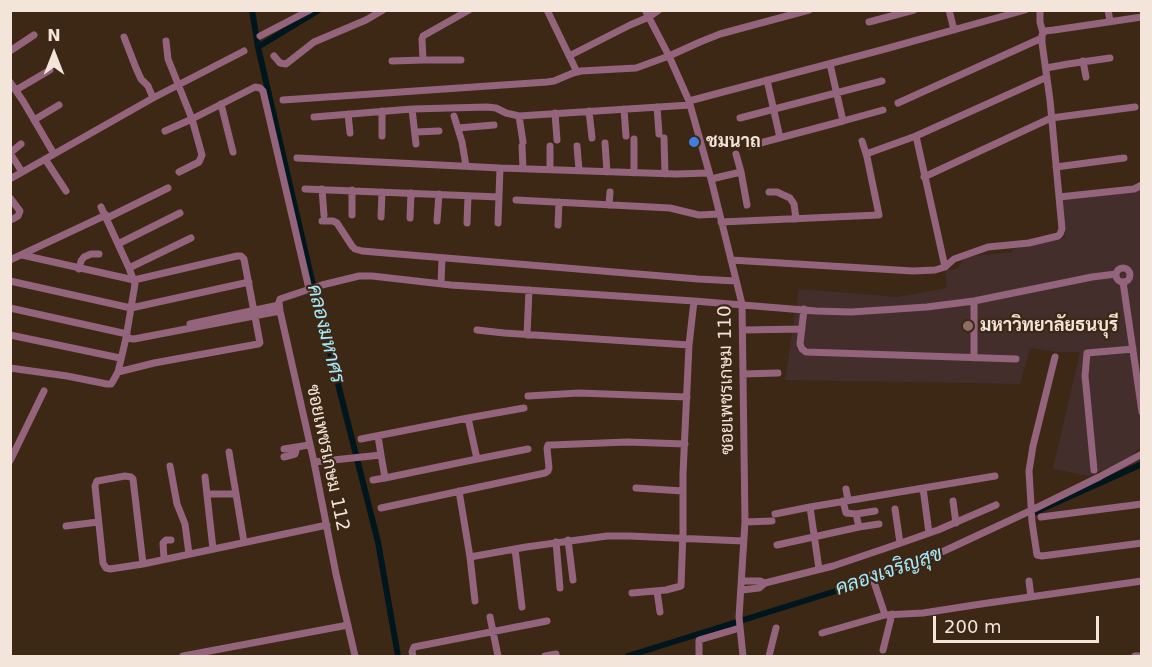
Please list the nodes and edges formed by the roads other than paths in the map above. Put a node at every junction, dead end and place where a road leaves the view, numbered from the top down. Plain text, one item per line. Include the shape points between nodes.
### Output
1 (310, 10) edge
2 (383, 10) edge
3 (469, 10) edge
4 (659, 10) edge
5 (809, 10) edge
6 (914, 10) edge
7 (949, 10) edge
8 (1025, 10) edge
9 (1040, 10) edge
10 (1108, 10) edge
11 (550, 12) edge
12 (647, 14) edge
13 (1142, 17) edge
14 (1110, 21) junction
15 (869, 22) dead end
16 (954, 30) junction
17 (34, 35) dead end
18 (260, 36) dead end
19 (1042, 36) junction
20 (124, 37) dead end
21 (166, 41) dead end
22 (10, 51) edge
23 (244, 51) dead end
24 (274, 56) dead end
25 (569, 56) junction
26 (669, 56) junction
27 (1110, 58) dead end
28 (423, 60) junction
29 (461, 60) dead end
30 (392, 61) dead end
31 (1083, 61) junction
32 (830, 64) junction
33 (1046, 68) junction
34 (50, 70) dead end
35 (577, 72) junction
36 (1047, 77) junction
37 (1086, 77) dead end
38 (767, 80) junction
39 (882, 81) dead end
40 (10, 82) edge
41 (178, 86) junction
42 (16, 90) junction
43 (837, 94) junction
44 (153, 98) junction
45 (283, 100) dead end
46 (689, 103) junction
47 (898, 103) dead end
48 (221, 104) junction
49 (59, 105) dead end
50 (657, 107) junction
51 (1135, 107) dead end
52 (412, 109) junction
53 (624, 109) junction
54 (774, 110) junction
55 (883, 110) dead end
56 (382, 111) junction
57 (589, 111) junction
58 (555, 113) junction
59 (348, 114) junction
60 (454, 116) dead end
61 (519, 116) junction
62 (315, 117) dead end
63 (740, 118) dead end
64 (1051, 118) junction
65 (192, 119) junction
66 (34, 120) junction
67 (843, 121) junction
68 (494, 125) dead end
69 (458, 128) junction
70 (165, 131) dead end
71 (440, 131) dead end
72 (416, 132) junction
73 (350, 133) dead end
74 (382, 136) dead end
75 (626, 136) dead end
76 (916, 136) junction
77 (592, 138) dead end
78 (780, 138) junction
79 (633, 139) dead end
80 (557, 140) dead end
81 (862, 141) dead end
82 (605, 143) dead end
83 (21, 144) dead end
84 (416, 144) dead end
85 (550, 146) dead end
86 (577, 146) dead end
87 (749, 146) dead end
88 (233, 152) dead end
89 (54, 154) junction
90 (736, 154) dead end
91 (866, 154) junction
92 (297, 158) dead end
93 (1124, 158) dead end
94 (45, 159) junction
95 (466, 166) junction
96 (1056, 167) junction
97 (500, 168) junction
98 (523, 168) junction
99 (550, 169) junction
100 (579, 170) junction
101 (21, 172) junction
102 (179, 172) dead end
103 (607, 172) junction
104 (741, 172) junction
105 (634, 173) junction
106 (665, 174) junction
107 (710, 176) junction
108 (924, 177) junction
109 (10, 179) edge
110 (1142, 185) edge
111 (168, 188) dead end
112 (305, 189) dead end
113 (322, 189) junction
114 (352, 190) junction
115 (66, 191) dead end
116 (382, 192) junction
117 (610, 192) dead end
118 (769, 192) dead end
119 (411, 193) junction
120 (439, 194) junction
121 (468, 196) junction
122 (499, 197) junction
123 (1059, 197) junction
124 (10, 198) edge
125 (516, 200) dead end
126 (559, 202) junction
127 (609, 205) junction
128 (747, 205) dead end
129 (101, 207) dead end
130 (180, 213) dead end
131 (352, 215) dead end
132 (106, 216) junction
133 (381, 217) dead end
134 (410, 218) dead end
135 (720, 218) junction
136 (13, 219) dead end
137 (796, 219) junction
138 (437, 222) dead end
139 (467, 223) dead end
140 (498, 223) dead end
141 (558, 225) dead end
142 (191, 238) dead end
143 (118, 244) junction
144 (99, 254) dead end
145 (22, 255) junction
146 (442, 258) junction
147 (10, 260) edge
148 (731, 260) junction
149 (945, 267) junction
150 (129, 268) junction
151 (79, 269) junction
152 (1116, 274) junction
153 (134, 280) junction
154 (10, 281) edge
155 (736, 281) junction
156 (249, 282) junction
157 (1123, 282) junction
158 (441, 284) junction
159 (311, 288) junction
160 (530, 290) junction
161 (694, 301) junction
162 (974, 301) junction
163 (742, 304) junction
164 (10, 308) edge
165 (131, 308) junction
166 (280, 308) junction
167 (804, 309) junction
168 (255, 313) junction
169 (802, 329) junction
170 (477, 330) dead end
171 (743, 330) junction
172 (10, 335) edge
173 (526, 335) junction
174 (127, 336) junction
175 (689, 345) junction
176 (1133, 349) junction
177 (1055, 357) dead end
178 (120, 358) junction
179 (974, 358) junction
180 (1016, 359) dead end
181 (10, 368) edge
182 (118, 372) junction
183 (778, 373) dead end
184 (743, 374) junction
185 (1139, 375) edge
186 (44, 391) dead end
187 (528, 396) dead end
188 (687, 397) junction
189 (524, 408) dead end
190 (1142, 412) edge
191 (468, 418) junction
192 (378, 436) junction
193 (361, 439) dead end
194 (685, 444) junction
195 (309, 445) junction
196 (528, 449) dead end
197 (229, 452) dead end
198 (284, 453) dead end
199 (1142, 454) edge
200 (381, 455) junction
201 (477, 459) junction
202 (10, 460) edge
203 (314, 462) junction
204 (170, 466) dead end
205 (1094, 470) dead end
206 (995, 476) dead end
207 (205, 477) dead end
208 (385, 478) junction
209 (373, 480) dead end
210 (636, 488) dead end
211 (923, 488) junction
212 (846, 489) dead end
213 (459, 491) junction
214 (683, 491) junction
215 (207, 494) junction
216 (235, 494) junction
217 (846, 501) junction
218 (952, 501) dead end
219 (1142, 504) edge
220 (996, 505) dead end
221 (810, 507) junction
222 (381, 508) dead end
223 (895, 509) dead end
224 (875, 511) dead end
225 (1032, 512) junction
226 (856, 514) junction
227 (1041, 517) dead end
228 (98, 522) junction
229 (745, 522) junction
230 (956, 523) junction
231 (879, 524) dead end
232 (327, 525) junction
233 (66, 526) dead end
234 (859, 527) junction
235 (929, 533) junction
236 (814, 536) junction
237 (683, 538) junction
238 (171, 540) dead end
239 (568, 540) junction
240 (744, 541) junction
241 (244, 542) junction
242 (556, 542) junction
243 (900, 543) junction
244 (1142, 543) edge
245 (777, 545) dead end
246 (213, 549) junction
247 (515, 549) junction
248 (189, 554) junction
249 (470, 557) junction
250 (164, 559) junction
251 (143, 564) junction
252 (819, 569) junction
253 (573, 580) dead end
254 (742, 581) junction
255 (1029, 581) dead end
256 (1142, 582) edge
257 (765, 584) junction
258 (560, 588) dead end
259 (742, 590) junction
260 (657, 591) junction
261 (632, 593) dead end
262 (1031, 597) junction
263 (475, 601) dead end
264 (522, 607) dead end
265 (660, 612) dead end
266 (889, 614) junction
267 (490, 617) dead end
268 (547, 621) dead end
269 (740, 624) junction
270 (348, 625) junction
271 (776, 628) dead end
272 (493, 632) junction
273 (822, 633) dead end
274 (884, 651) dead end
275 (556, 654) dead end
276 (1142, 656) edge
277 (183, 657) edge
278 (355, 657) edge
279 (413, 657) edge
280 (498, 657) edge
281 (545, 657) edge
282 (699, 657) edge
283 (743, 657) edge
284 (769, 657) edge
285 (1135, 657) edge

1 - 18 street
2 - 24 street via 314,42 286,64
3 - 28 street via 423,36
4 - 12 street
5 - 26 street via 720,34
6 - 15 street
7 - 16 street
8 - 16 street
9 - 19 street
10 - 14 street
11 - 25 street
12 - 25 street
12 - 26 street, ซอยเพชรเกษม 110
13 - 14 street
14 - 19 street via 1045,31
16 - 32 street
17 - 22 street
19 - 33 street
19 - 47 street
20 - 44 street
21 - 41 street
23 - 41 street
25 - 35 street
26 - 35 street via 636,68
26 - 46 street, ซอยเพชรเกษม 110
27 - 31 street
28 - 29 street
28 - 30 street
31 - 33 street
31 - 37 street
32 - 38 street
32 - 43 street
33 - 36 street
34 - 42 street
35 - 45 street via 547,82
36 - 64 street
36 - 76 street
38 - 46 street
38 - 54 street
39 - 43 street
40 - 42 street
41 - 44 street
41 - 65 street
42 - 66 street
43 - 54 street
43 - 67 street
44 - 89 street
46 - 50 street
46 - 107 street, ซอยเพชรเกษม 110
48 - 65 street
48 - 88 street
48 - 159 street via 255,87 263,91
49 - 66 street
50 - 53 street
50 - 106 street
51 - 64 street
52 - 56 street
52 - 61 street via 487,107
52 - 72 street
53 - 57 street
53 - 75 street
54 - 63 street
54 - 78 street
55 - 67 street
56 - 59 street
56 - 74 street
57 - 58 street
57 - 77 street
58 - 61 street
58 - 80 street
59 - 62 street
59 - 73 street
60 - 69 street
61 - 98 street
64 - 96 street
64 - 108 street
65 - 70 street
65 - 102 street via 201,158
66 - 89 street
67 - 78 street
68 - 69 street
69 - 95 street
71 - 72 street
72 - 84 street
76 - 91 street
76 - 108 street
78 - 87 street
79 - 105 street
81 - 91 street
82 - 103 street
83 - 101 street via 10,153
85 - 99 street
86 - 100 street
89 - 94 street
90 - 104 street
91 - 137 street via 879,215
92 - 95 street
93 - 96 street
94 - 101 street
94 - 115 street
95 - 97 street
96 - 123 street
97 - 98 street
97 - 122 street
98 - 99 street
99 - 100 street
100 - 103 street
101 - 109 street
103 - 105 street
104 - 107 street
104 - 128 street
105 - 106 street
106 - 107 street
107 - 135 street, ซอยเพชรเกษม 110
108 - 149 street
110 - 123 street
111 - 132 street
112 - 113 street
113 - 114 street
113 - 146 street via 323,218 337,224 356,249
114 - 116 street
114 - 131 street
116 - 119 street
116 - 133 street
117 - 127 street
118 - 137 street via 790,198
119 - 120 street
119 - 134 street
120 - 121 street
120 - 138 street
121 - 122 street
121 - 139 street
122 - 140 street
123 - 149 street via 1062,229 1058,236 988,247 954,259
124 - 136 street via 20,211
125 - 126 street
126 - 127 street
126 - 141 street
127 - 135 street via 670,208
129 - 132 street
130 - 143 street
132 - 143 street
132 - 145 street
135 - 137 street
135 - 148 street, ซอยเพชรเกษม 110
142 - 150 street
143 - 150 street
144 - 151 street via 84,257
145 - 147 street
145 - 151 street
146 - 155 street
146 - 158 street
148 - 149 street via 913,271
148 - 155 street, ซอยเพชรเกษม 110
150 - 153 street
151 - 153 street
152 - 157 street
152 - 157 street via 1121,269 1128,271 1130,278
152 - 162 street
153 - 156 street via 241,256
153 - 165 street
154 - 165 street
155 - 163 street, ซอยเพชรเกษม 110
156 - 165 street
156 - 168 street
157 - 176 street
158 - 159 street via 365,276
158 - 160 street
159 - 166 street via 280,299
160 - 161 street
160 - 173 street
161 - 163 street
161 - 175 street
162 - 167 street via 851,312
162 - 179 street
163 - 167 street
163 - 171 street, ซอยเพชรเกษม 110
164 - 174 street
165 - 174 street
166 - 168 street
166 - 195 street, ซอยเพชรเกษม 112
167 - 169 street
168 - 174 street
168 - 182 street via 258,344
169 - 171 street
169 - 179 street via 800,344 806,352
170 - 173 street
171 - 184 street, ซอยเพชรเกษม 110
172 - 178 street
173 - 175 street
174 - 178 street
175 - 188 street
176 - 185 street
176 - 205 street via 1087,354 1085,360
177 - 225 street via 1029,471
178 - 182 street
179 - 180 street
181 - 182 street via 107,384
183 - 184 street
184 - 229 street, ซอยเพชรเกษม 110
185 - 190 street
186 - 202 street
187 - 188 street via 579,393
188 - 194 street
189 - 191 street
191 - 192 street
191 - 201 street
192 - 193 street
192 - 200 street
194 - 213 street via 551,445 547,448 549,468 545,473
194 - 214 street
195 - 198 street via 297,447 294,454
195 - 203 street, ซอยเพชรเกษม 112
196 - 201 street
197 - 216 street
199 - 225 street
200 - 203 street
200 - 208 street
201 - 208 street
203 - 232 street, ซอยเพชรเกษม 112
204 - 248 street
206 - 211 street
207 - 215 street
208 - 209 street
210 - 214 street
211 - 217 street
211 - 235 street
212 - 217 street
213 - 222 street
213 - 249 street
214 - 237 street
215 - 216 street
215 - 246 street
216 - 241 street
217 - 221 street
217 - 226 street via 846,513
218 - 230 street
219 - 227 street
220 - 230 street
221 - 229 street
221 - 236 street
223 - 243 street
224 - 226 street
225 - 244 street via 1039,556
225 - 266 street via 873,578
226 - 234 street
228 - 233 street
228 - 251 street via 106,568
228 - 251 street via 97,481 131,477
229 - 240 street, ซอยเพชรเกษม 110
230 - 235 street
231 - 234 street
232 - 241 street
232 - 270 street, ซอยเพชรเกษม 112
234 - 236 street
235 - 243 street
236 - 245 street
236 - 252 street
237 - 239 street
237 - 240 street
237 - 260 street via 681,586
238 - 250 street via 163,543
239 - 242 street
239 - 253 street
240 - 254 street, ซอยเพชรเกษม 110
241 - 246 street
242 - 247 street
242 - 258 street
243 - 252 street
246 - 248 street
247 - 249 street
247 - 264 street
248 - 250 street
249 - 263 street
250 - 251 street
252 - 257 street
254 - 257 street
254 - 259 street, ซอยเพชรเกษม 110
255 - 262 street
256 - 262 street
257 - 259 street
259 - 269 street, ซอยเพชรเกษม 110
260 - 261 street
260 - 265 street
262 - 266 street via 923,614
266 - 273 street
266 - 274 street
267 - 272 street
268 - 272 street
269 - 282 street via 699,640
269 - 283 street, ซอยเพชรเกษม 110
270 - 277 street
270 - 278 street, ซอยเพชรเกษม 112
271 - 284 street
272 - 279 street via 414,647
272 - 280 street
275 - 281 street
276 - 285 street

